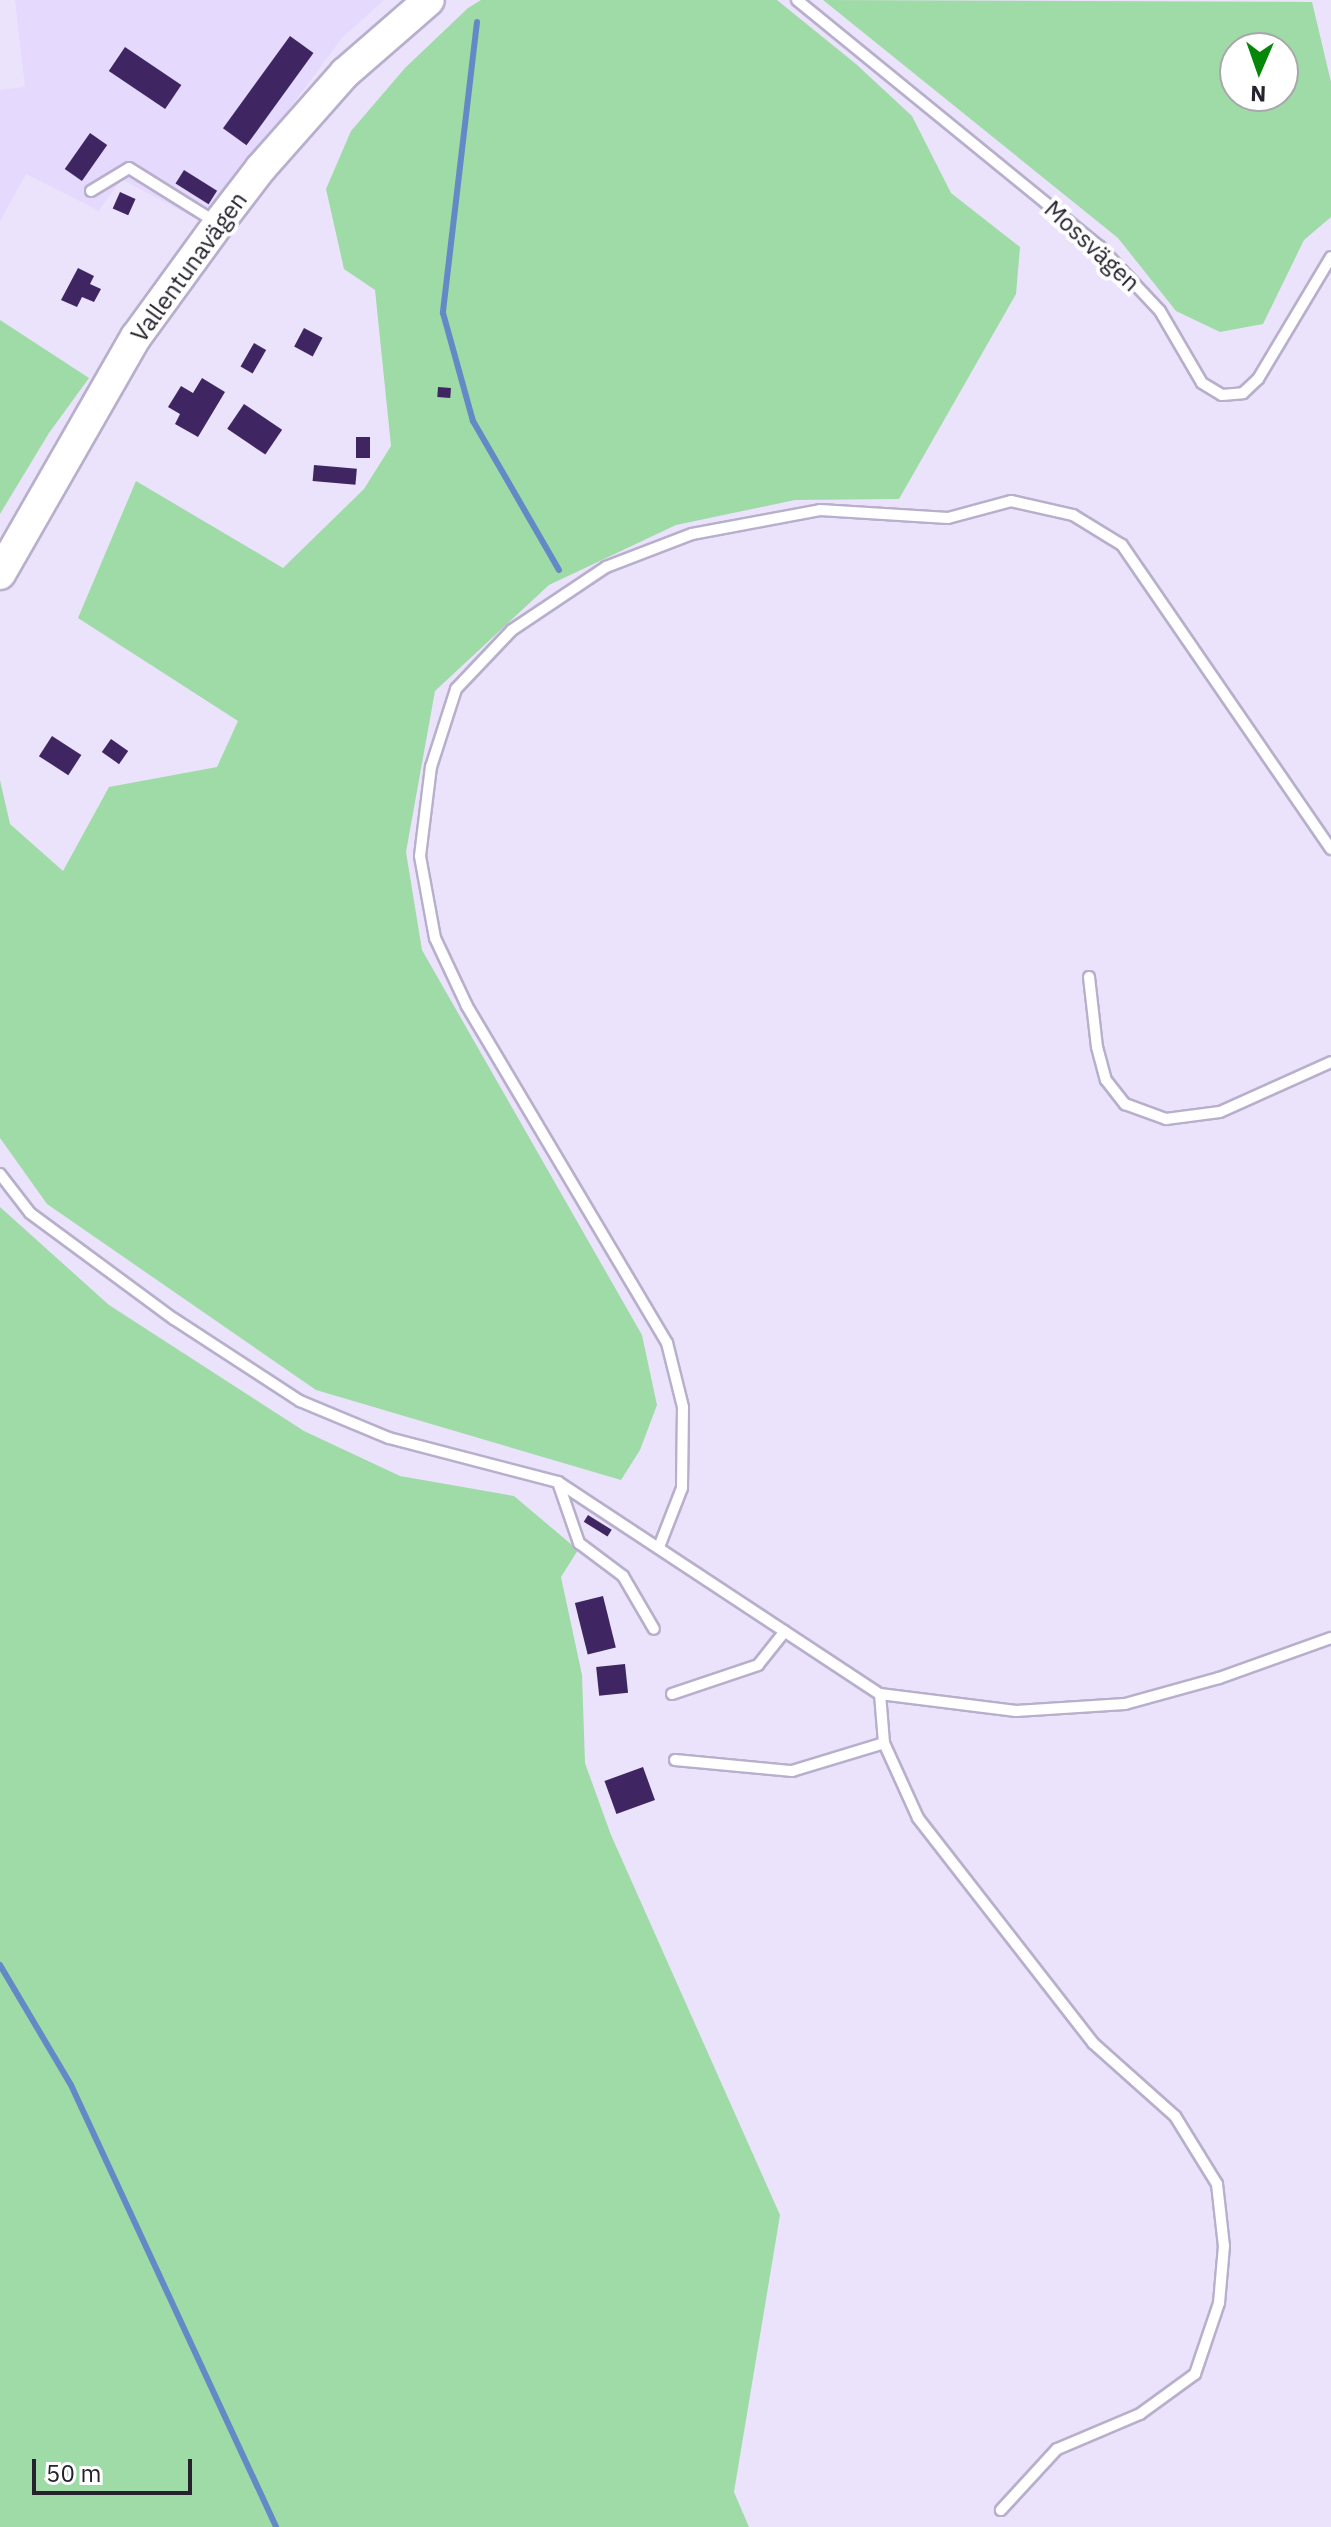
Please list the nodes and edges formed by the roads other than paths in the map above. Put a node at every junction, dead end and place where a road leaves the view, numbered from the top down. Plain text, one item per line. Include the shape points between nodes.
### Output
1 (429, 0) edge
2 (797, 0) edge
3 (91, 191) dead end
4 (218, 224) junction
5 (1331, 257) edge
6 (0, 574) edge
7 (1331, 849) edge
8 (1089, 977) dead end
9 (1331, 1062) edge
10 (0, 1174) edge
11 (558, 1482) junction
12 (659, 1547) junction
13 (654, 1629) dead end
14 (785, 1631) junction
15 (1331, 1638) edge
16 (672, 1694) dead end
17 (880, 1694) junction
18 (884, 1743) junction
19 (675, 1760) dead end
20 (1001, 2510) dead end

1 - 4 main road, Vallentunavägen via 345,73
2 - 5 lane, Mossvägen via 1099,246 1160,311 1202,383 1222,395 1243,393 1258,379
3 - 4 lane via 129,168
4 - 6 main road, Vallentunavägen via 136,337
7 - 12 lane via 1122,545 1073,515 1011,501 948,518 820,510 692,534 606,567 512,630 456,689 431,767 420,856 435,938 467,1006 667,1343 683,1407 682,1488
8 - 9 lane via 1106,1080 1125,1104 1166,1119 1220,1112
10 - 11 lane via 30,1213 174,1319 300,1401 389,1438
11 - 12 lane
11 - 13 lane via 579,1543 623,1576
12 - 14 lane
14 - 16 lane via 758,1665
14 - 17 lane
15 - 17 lane via 1125,1704 1016,1711
17 - 18 lane
18 - 19 lane via 792,1771
18 - 20 lane via 918,1818 1093,2043 1175,2116 1217,2184 1224,2246 1219,2303 1195,2374 1140,2414 1057,2449

